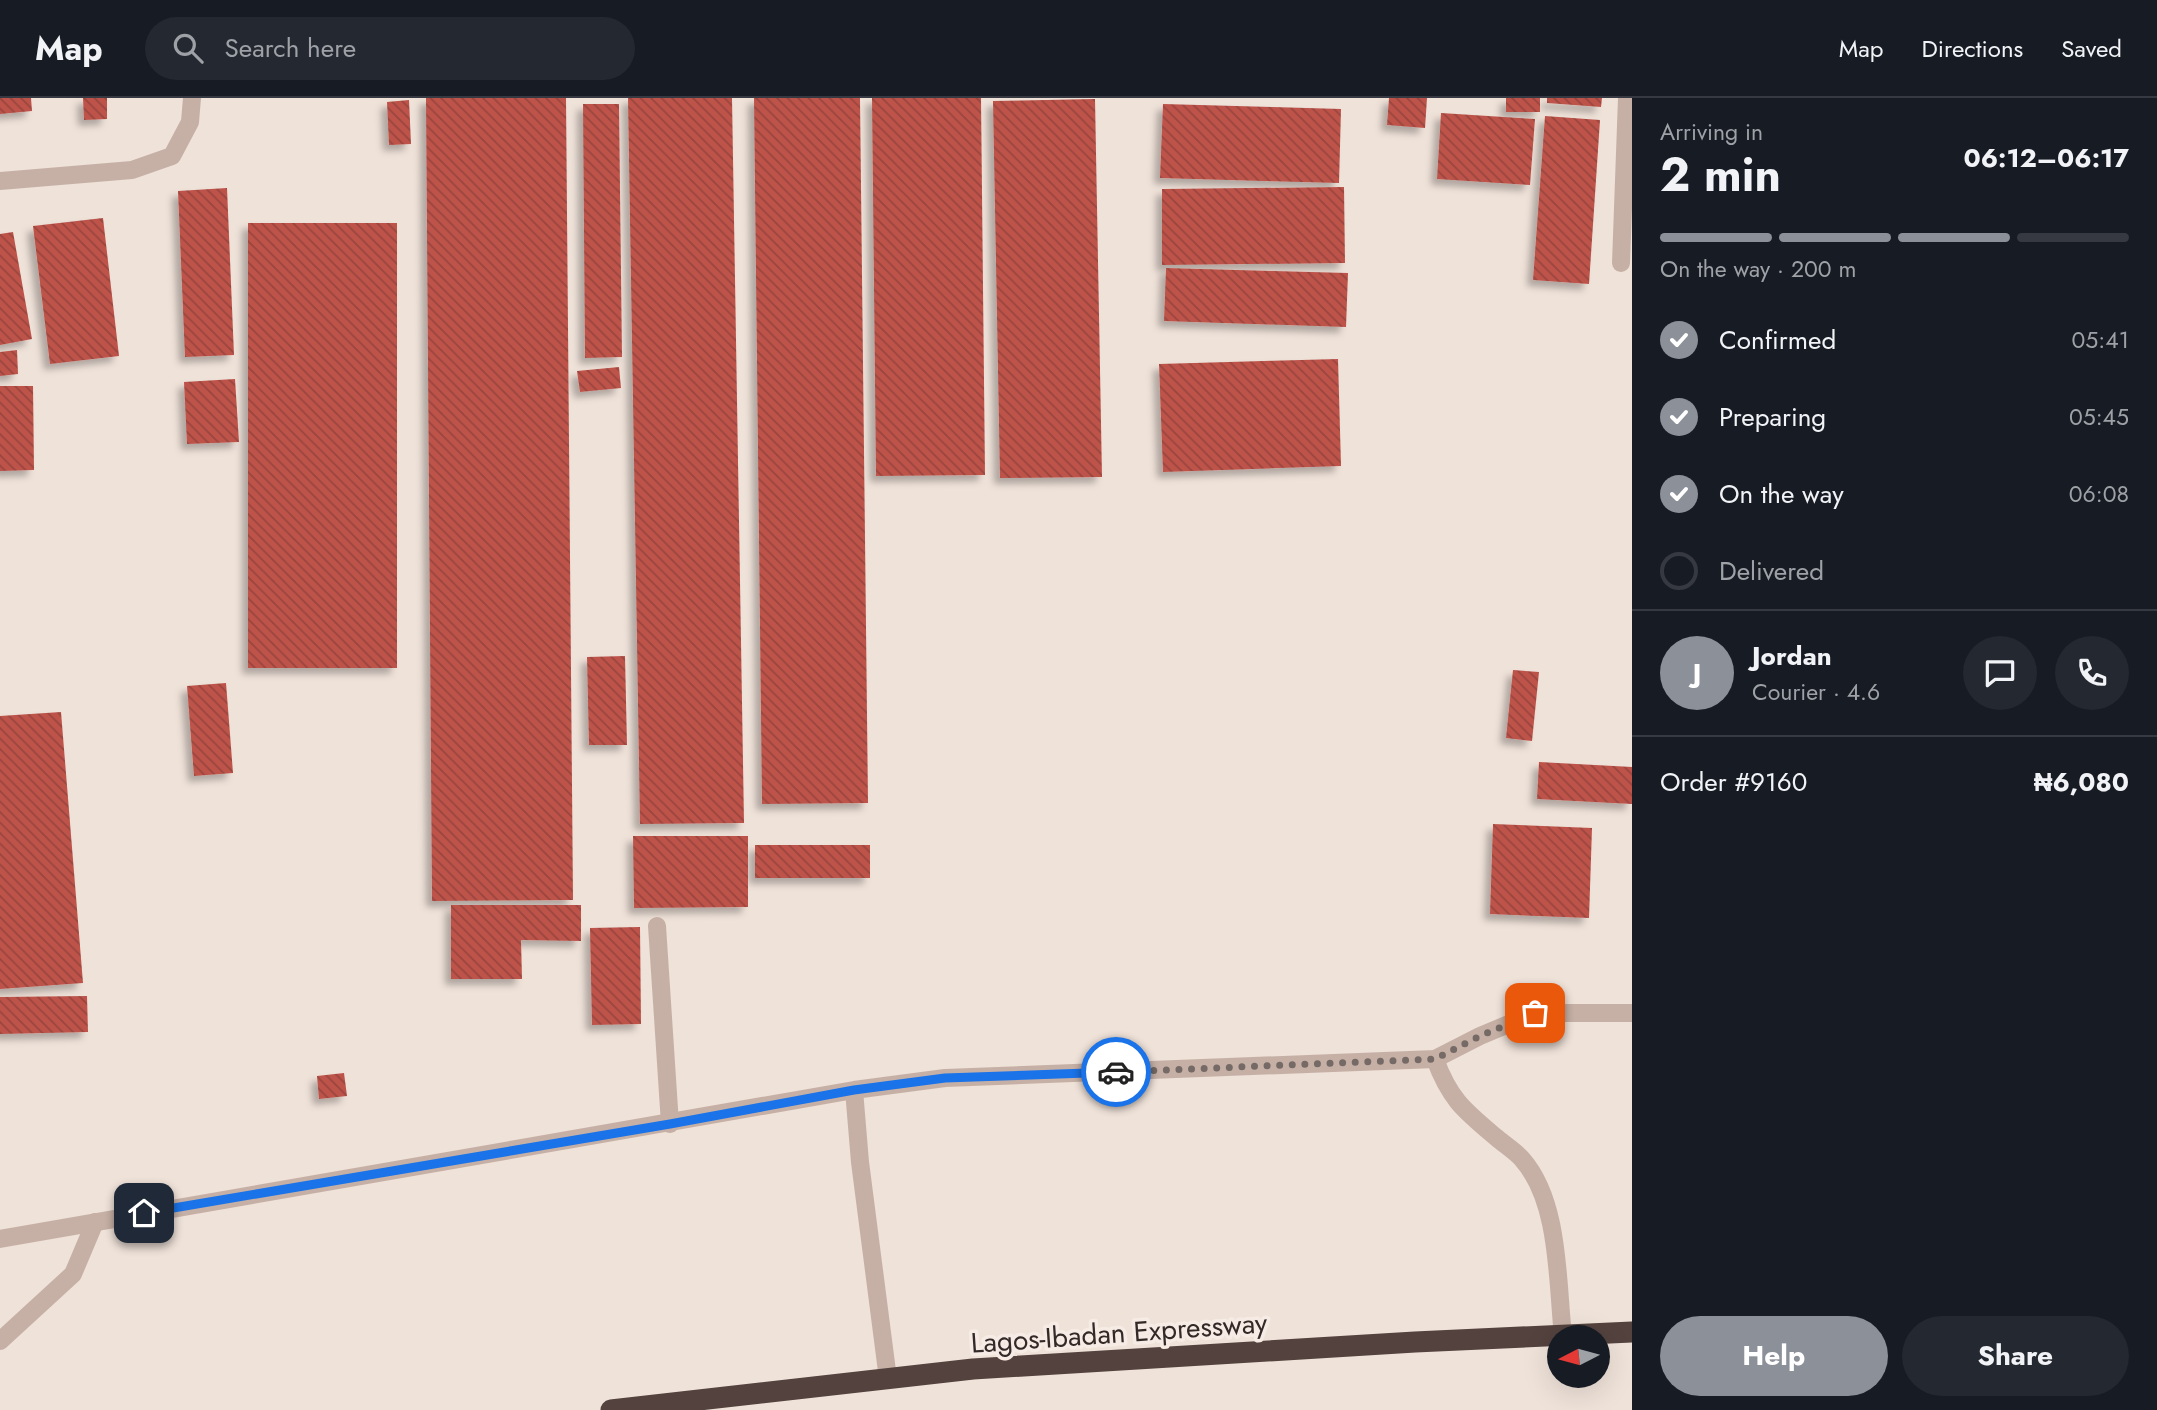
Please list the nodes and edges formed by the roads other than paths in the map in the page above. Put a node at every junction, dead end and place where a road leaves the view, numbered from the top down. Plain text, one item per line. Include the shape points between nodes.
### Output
1 (192, 98) edge
2 (1627, 98) edge
3 (0, 181) edge
4 (1621, 263) dead end
5 (657, 926) dead end
6 (1632, 1013) edge
7 (1435, 1059) junction
8 (854, 1090) junction
9 (670, 1124) junction
10 (95, 1222) junction
11 (0, 1239) edge
12 (1562, 1325) edge
13 (1632, 1332) edge
14 (1610, 1333) edge
15 (1547, 1337) edge
16 (0, 1341) edge
17 (888, 1379) junction
18 (611, 1410) edge

1 - 3 street via 190,122 172,156 132,170
2 - 4 street
5 - 9 street
6 - 7 street via 1535,1013
7 - 8 street via 945,1078
7 - 12 street via 1452,1097 1522,1158 1542,1188 1551,1221
8 - 9 street
8 - 17 street
9 - 10 street
10 - 11 street
10 - 16 street via 73,1274
13 - 14 highway, Lagos-Ibadan Expressway
15 - 17 highway, Lagos-Ibadan Expressway via 973,1370
17 - 18 highway, Lagos-Ibadan Expressway

